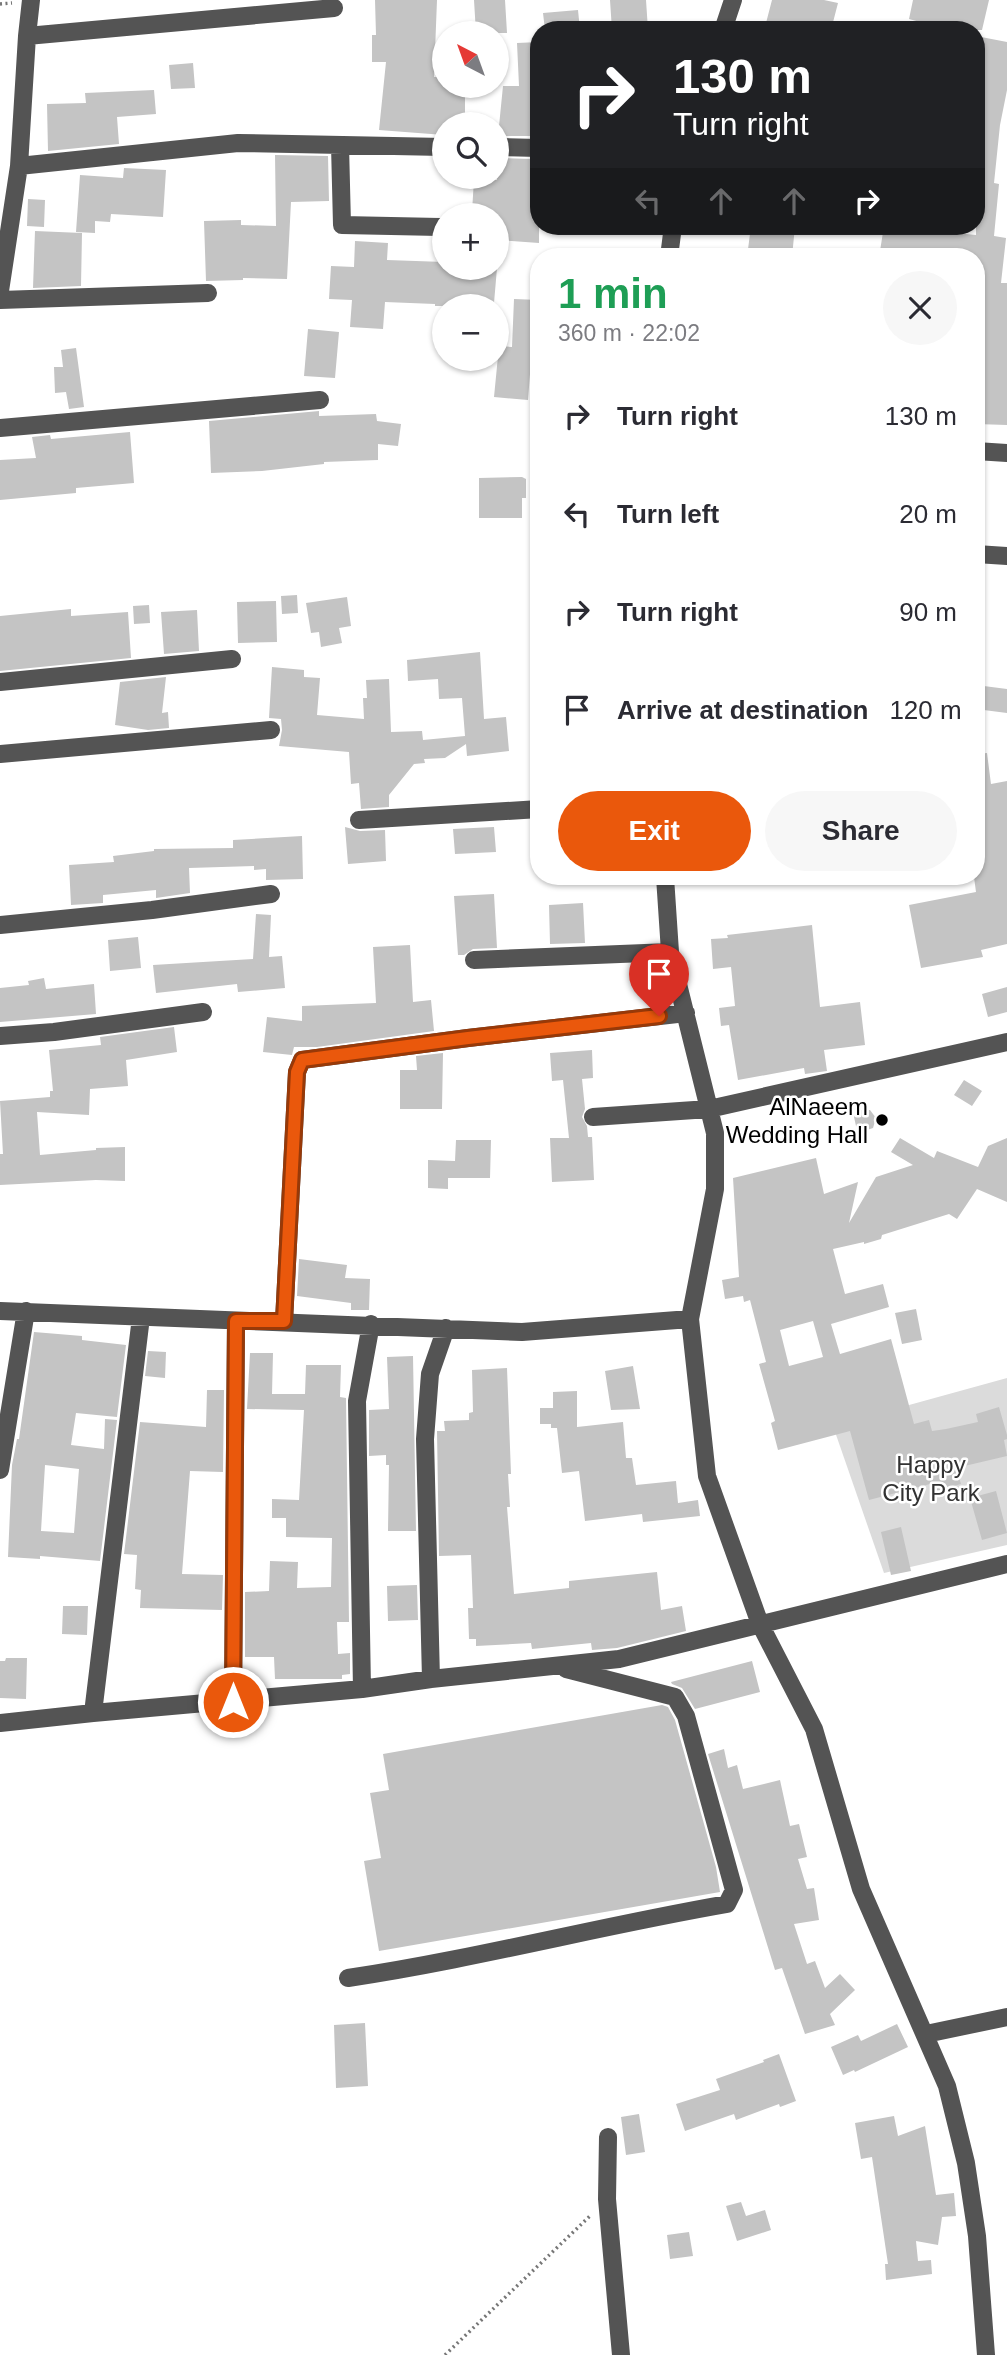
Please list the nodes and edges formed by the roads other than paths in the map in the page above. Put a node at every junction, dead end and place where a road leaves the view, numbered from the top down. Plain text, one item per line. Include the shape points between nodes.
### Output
1 (31, 0) edge
2 (733, 0) edge
3 (334, 8) dead end
4 (726, 21) edge
5 (27, 36) junction
6 (340, 145) junction
7 (432, 146) edge
8 (509, 148) edge
9 (530, 148) edge
10 (19, 166) junction
11 (432, 227) edge
12 (0, 291) edge
13 (208, 293) dead end
14 (0, 300) edge
15 (320, 400) dead end
16 (0, 428) edge
17 (985, 452) edge
18 (1007, 453) edge
19 (985, 555) edge
20 (1007, 556) edge
21 (232, 659) dead end
22 (0, 682) edge
23 (271, 730) dead end
24 (0, 754) edge
25 (530, 810) edge
26 (359, 820) dead end
27 (666, 885) edge
28 (271, 894) dead end
29 (0, 925) edge
30 (670, 952) junction
31 (474, 960) dead end
32 (202, 1012) dead end
33 (686, 1013) junction
34 (0, 1036) edge
35 (1007, 1042) edge
36 (709, 1109) junction
37 (593, 1117) dead end
38 (0, 1311) edge
39 (26, 1311) junction
40 (141, 1317) junction
41 (690, 1319) junction
42 (236, 1321) junction
43 (284, 1321) junction
44 (371, 1324) junction
45 (446, 1328) junction
46 (0, 1470) edge
47 (1007, 1564) edge
48 (760, 1624) junction
49 (551, 1666) junction
50 (431, 1679) junction
51 (362, 1689) junction
52 (233, 1702) junction
53 (93, 1713) junction
54 (0, 1723) edge
55 (348, 1978) dead end
56 (1007, 2017) edge
57 (926, 2034) junction
58 (608, 2137) dead end
59 (621, 2355) edge
60 (986, 2355) edge

1 - 5 street
2 - 4 street
3 - 5 street
5 - 10 street
6 - 7 street
6 - 10 street via 238,143
6 - 11 street via 342,225
8 - 9 street
10 - 12 street
13 - 14 street
15 - 16 street
17 - 18 street
19 - 20 street
21 - 22 street
23 - 24 street
25 - 26 street
27 - 30 street
28 - 29 street
30 - 31 street
30 - 33 street
32 - 34 street
33 - 36 street
33 - 43 street via 302,1060 297,1072
35 - 36 street
36 - 37 street
36 - 41 street via 715,1133 715,1189
38 - 39 street
39 - 40 street
39 - 46 street
40 - 42 street
40 - 53 street
41 - 45 street via 522,1332
41 - 48 street via 707,1476
42 - 43 street
42 - 52 street
43 - 44 street
44 - 45 street
44 - 51 street via 357,1401
45 - 50 street via 430,1374 425,1438
47 - 48 street
48 - 49 street via 619,1659
48 - 57 street via 814,1729 861,1889
49 - 50 street
49 - 55 street via 675,1697 686,1716 734,1890 727,1904
50 - 51 street
51 - 52 street
52 - 53 street
53 - 54 street
56 - 57 street
57 - 60 street via 947,2086 966,2163
58 - 59 street via 607,2199

